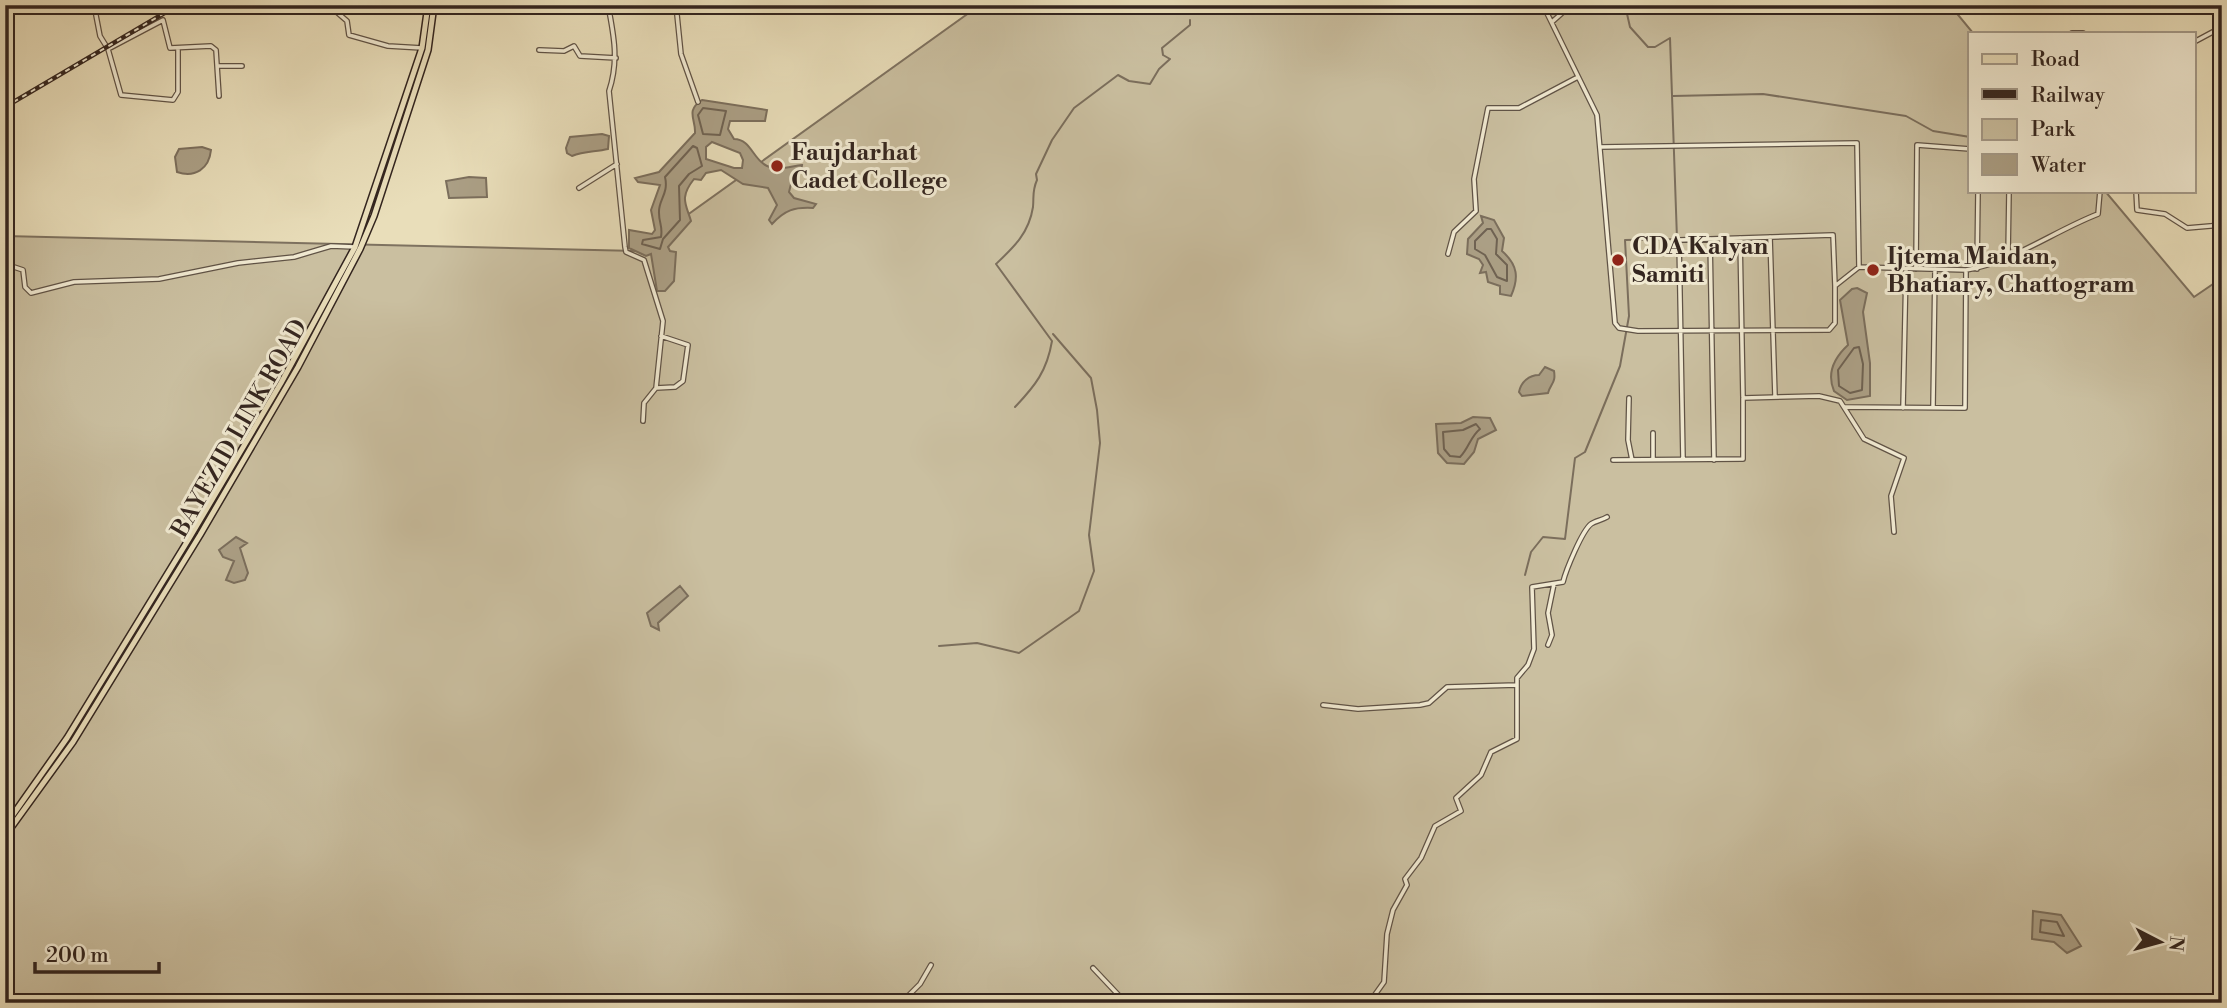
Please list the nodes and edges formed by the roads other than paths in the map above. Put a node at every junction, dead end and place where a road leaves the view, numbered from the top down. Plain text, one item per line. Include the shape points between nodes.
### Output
1 (94, 5) edge
2 (291, 5) edge
3 (428, 5) edge
4 (434, 5) edge
5 (608, 5) edge
6 (641, 5) edge
7 (649, 5) edge
8 (676, 5) edge
9 (1543, 5) edge
10 (1571, 5) edge
11 (1552, 22) junction
12 (2222, 27) edge
13 (2196, 41) edge
14 (178, 48) junction
15 (422, 48) junction
16 (108, 49) junction
17 (539, 50) dead end
18 (616, 58) junction
19 (217, 66) junction
20 (242, 66) dead end
21 (1576, 78) junction
22 (219, 96) dead end
23 (698, 102) dead end
24 (1600, 147) junction
25 (1968, 149) edge
26 (617, 164) junction
27 (579, 188) dead end
28 (1978, 192) edge
29 (2009, 192) edge
30 (2100, 192) edge
31 (2136, 192) edge
32 (2222, 225) edge
33 (1770, 237) junction
34 (1740, 238) junction
35 (1710, 239) junction
36 (355, 247) junction
37 (1448, 254) dead end
38 (2008, 257) junction
39 (5, 264) edge
40 (1858, 267) junction
41 (1906, 268) junction
42 (1916, 269) junction
43 (1977, 269) junction
44 (1935, 270) junction
45 (1966, 270) junction
46 (1835, 286) junction
47 (1742, 330) junction
48 (1773, 330) junction
49 (1681, 331) junction
50 (1709, 331) junction
51 (661, 336) junction
52 (656, 388) junction
53 (1775, 397) junction
54 (1629, 398) dead end
55 (1743, 398) junction
56 (1845, 407) junction
57 (1902, 408) junction
58 (1933, 408) junction
59 (643, 421) dead end
60 (1653, 433) dead end
61 (1682, 459) junction
62 (1612, 460) dead end
63 (1632, 460) junction
64 (1653, 460) junction
65 (1714, 460) junction
66 (1607, 517) dead end
67 (1894, 531) dead end
68 (1553, 584) junction
69 (1548, 645) dead end
70 (1517, 685) junction
71 (1323, 705) dead end
72 (81, 722) junction
73 (70, 740) junction
74 (5, 826) edge
75 (5, 836) edge
76 (931, 965) dead end
77 (1093, 968) dead end
78 (901, 1003) edge
79 (1126, 1003) edge
80 (1370, 1003) edge

1 - 16 street via 100,36
2 - 15 street via 332,8 347,21 349,35 363,41
3 - 15 main road, BAYEZID LINK ROAD
4 - 72 main road, BAYEZID LINK ROAD via 428,50 360,249 298,367 200,535
5 - 18 street
6 - 7 street
8 - 23 street via 681,54
9 - 11 street
10 - 11 street
11 - 21 street
12 - 13 street
14 - 16 street via 170,48 163,20
14 - 16 street via 178,92 173,100 121,95
14 - 19 street via 211,46 216,50
15 - 36 main road, BAYEZID LINK ROAD
17 - 18 street via 564,51 574,46 580,56
18 - 26 street via 609,91
19 - 20 street
19 - 22 street
21 - 24 street via 1597,115
21 - 37 street via 1519,108 1488,108 1474,179 1476,211 1454,232
24 - 40 street via 1857,143
24 - 49 street via 1615,323 1638,331
25 - 42 street via 1917,145
26 - 27 street
26 - 51 street via 626,252 646,262 663,321
28 - 43 street
29 - 38 street
30 - 38 street via 2098,214
31 - 32 street via 2137,210 2165,214 2187,228
33 - 34 street
33 - 46 street via 1833,235
33 - 48 street
34 - 35 street
34 - 47 street
35 - 49 street via 1679,240
35 - 50 street
36 - 39 street via 343,244 294,257 151,280 74,282 31,293 25,287 23,270
36 - 72 main road, BAYEZID LINK ROAD via 281,383
38 - 43 street
40 - 41 street
40 - 46 street
41 - 42 street
41 - 57 street
42 - 44 street
43 - 45 street
44 - 45 street
44 - 58 street
45 - 58 street via 1965,408
46 - 48 street via 1835,323 1829,330
47 - 48 street
47 - 50 street
47 - 55 street
48 - 53 street
49 - 50 street
49 - 61 street
50 - 65 street
51 - 52 street
51 - 52 street via 688,345 688,355 683,382
52 - 59 street via 644,403
53 - 55 street
53 - 56 street via 1819,396 1840,401
54 - 63 street
55 - 65 street via 1743,459
56 - 57 street
56 - 67 street via 1864,439 1904,458 1891,496
57 - 58 street
60 - 64 street
61 - 64 street
61 - 65 street
62 - 63 street
63 - 64 street
66 - 68 street via 1591,524 1569,559 1563,582
68 - 69 street
68 - 70 street via 1532,587 1534,649
70 - 71 street via 1447,687 1420,705 1357,709
70 - 80 street via 1517,739 1491,751 1481,775 1456,798 1461,811 1435,827 1426,840 1393,910 1384,982
72 - 73 main road, BAYEZID LINK ROAD
73 - 74 main road, BAYEZID LINK ROAD
73 - 75 main road, BAYEZID LINK ROAD
76 - 78 street
77 - 79 street

